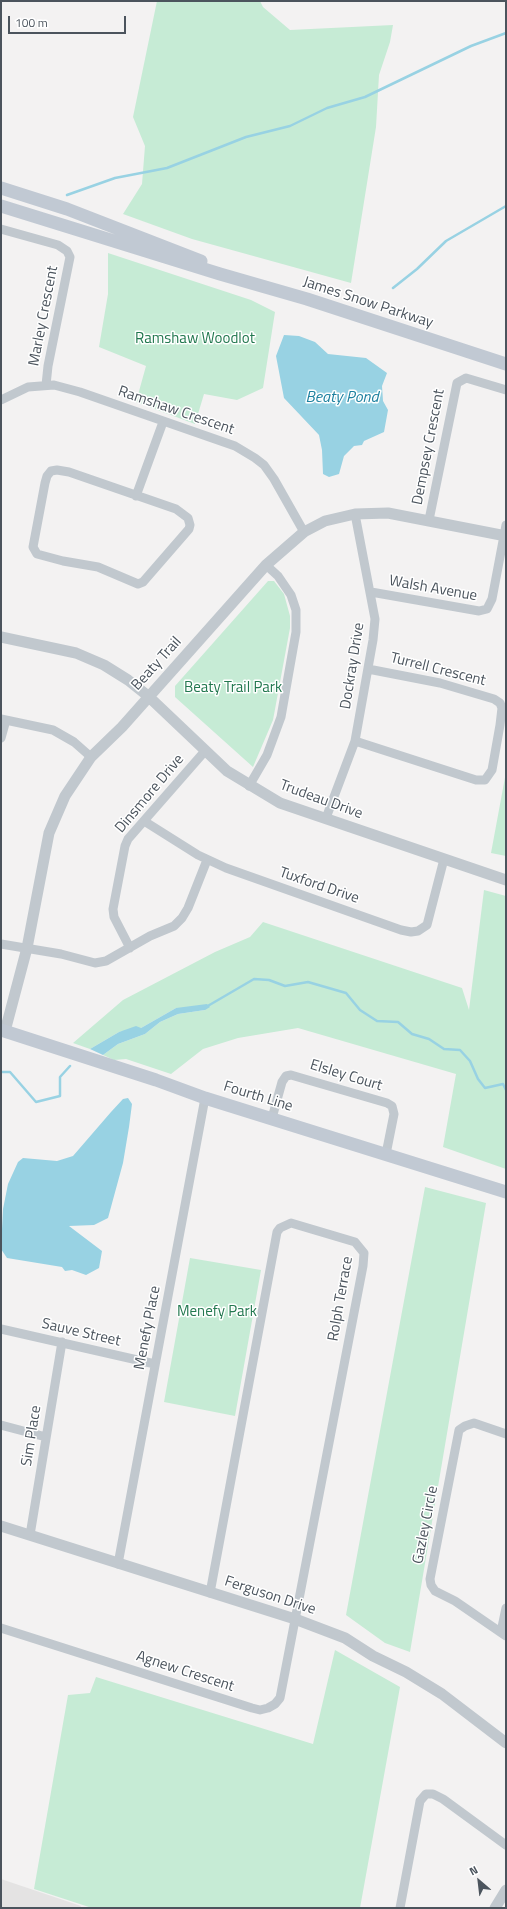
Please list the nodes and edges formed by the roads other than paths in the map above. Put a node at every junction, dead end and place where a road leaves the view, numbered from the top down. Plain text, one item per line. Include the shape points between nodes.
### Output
1 (1, 188) edge
2 (1, 206) edge
3 (1, 229) edge
4 (220, 274) junction
5 (506, 364) edge
6 (46, 385) junction
7 (506, 390) edge
8 (1, 400) edge
9 (163, 422) junction
10 (136, 496) junction
11 (355, 514) junction
12 (429, 520) junction
13 (304, 532) junction
14 (505, 532) edge
15 (266, 565) junction
16 (371, 592) junction
17 (1, 637) edge
18 (368, 668) junction
19 (148, 696) junction
20 (4, 720) edge
21 (1, 738) edge
22 (355, 741) junction
23 (205, 751) junction
24 (91, 757) junction
25 (250, 786) junction
26 (326, 818) junction
27 (144, 821) junction
28 (444, 859) junction
29 (208, 860) junction
30 (506, 880) edge
31 (1, 944) edge
32 (28, 948) junction
33 (130, 948) junction
34 (3, 1031) edge
35 (205, 1098) junction
36 (272, 1118) junction
37 (386, 1154) junction
38 (506, 1192) edge
39 (1, 1329) edge
40 (62, 1342) junction
41 (155, 1364) junction
42 (1, 1425) edge
43 (506, 1434) edge
44 (46, 1437) junction
45 (1, 1526) edge
46 (30, 1536) junction
47 (118, 1564) junction
48 (210, 1593) junction
49 (506, 1608) edge
50 (294, 1619) junction
51 (1, 1628) edge
52 (504, 1634) edge
53 (506, 1743) edge
54 (506, 1844) edge
55 (506, 1890) edge
56 (400, 1908) edge
57 (495, 1908) edge

1 - 4 main road, James Snow Parkway via 67,208 171,248 206,263
2 - 4 main road, James Snow Parkway
3 - 6 street, Marley Crescent via 58,245 68,251 70,257
4 - 5 main road, James Snow Parkway via 307,299
6 - 8 street, Ramshaw Crescent via 28,387
6 - 9 street, Ramshaw Crescent via 80,392
7 - 12 street, Dempsey Crescent via 466,378 457,383
9 - 10 street
9 - 13 street, Ramshaw Crescent via 235,446 264,465
10 - 10 street via 176,509 186,515 190,525 183,538 143,582 134,584 98,567 48,558 34,551 46,476 51,471 63,470
11 - 12 street, Beaty Trail via 388,513
11 - 13 street, Beaty Trail via 325,521
11 - 16 street, Dockray Drive
12 - 14 street, Beaty Trail
13 - 15 street, Beaty Trail
14 - 16 street, Walsh Avenue via 491,605 483,611
15 - 19 street, Beaty Trail
15 - 25 street via 278,576 291,595 296,610 296,632 281,717 267,755
16 - 18 street, Dockray Drive via 374,619
17 - 19 street, Trudeau Drive via 76,652 104,665
18 - 22 street, Dockray Drive
18 - 22 street, Turrell Crescent via 440,683 500,703 500,725 492,770 485,780 476,780
19 - 23 street, Trudeau Drive
19 - 24 street, Beaty Trail via 122,727
20 - 21 street
20 - 24 street via 53,730 74,742
22 - 26 street, Dockray Drive
23 - 25 street, Trudeau Drive via 227,771
23 - 27 street, Dinsmore Drive
24 - 32 street, Beaty Trail via 65,796 49,833
25 - 26 street, Trudeau Drive via 280,803
26 - 28 street, Trudeau Drive
27 - 29 street, Tuxford Drive
27 - 33 street, Dinsmore Drive via 125,846 113,909 114,917
28 - 29 street, Tuxford Drive via 427,925 411,932 238,873
28 - 30 street, Trudeau Drive
29 - 33 street via 182,918 174,926
31 - 32 street
32 - 33 street via 100,963
32 - 34 street, Beaty Trail
34 - 35 main road, Fourth Line
35 - 36 main road, Fourth Line
35 - 41 street, Menefy Place
36 - 37 main road, Fourth Line
36 - 37 street, Elsley Court via 283,1080 291,1075 387,1103 393,1108 394,1114
37 - 38 main road, Fourth Line
39 - 40 street, Sauve Street
40 - 41 street, Sauve Street
40 - 44 street, Sim Place
41 - 47 street, Menefy Place
42 - 44 street
43 - 52 street, Gazley Circle via 474,1423 459,1430 430,1579 435,1591 455,1601
44 - 46 street, Sim Place
45 - 46 street, Ferguson Drive
46 - 47 street, Ferguson Drive
47 - 48 street, Ferguson Drive
48 - 50 street, Ferguson Drive
48 - 50 street, Rolph Terrace via 277,1232 291,1223 300,1225 354,1242 361,1248 364,1258
49 - 52 street
50 - 51 street, Agnew Crescent via 280,1698 275,1704 260,1710
50 - 53 street, Ferguson Drive via 345,1638 373,1656 406,1672 442,1694
54 - 56 street via 443,1799 426,1794 420,1801
55 - 57 street

